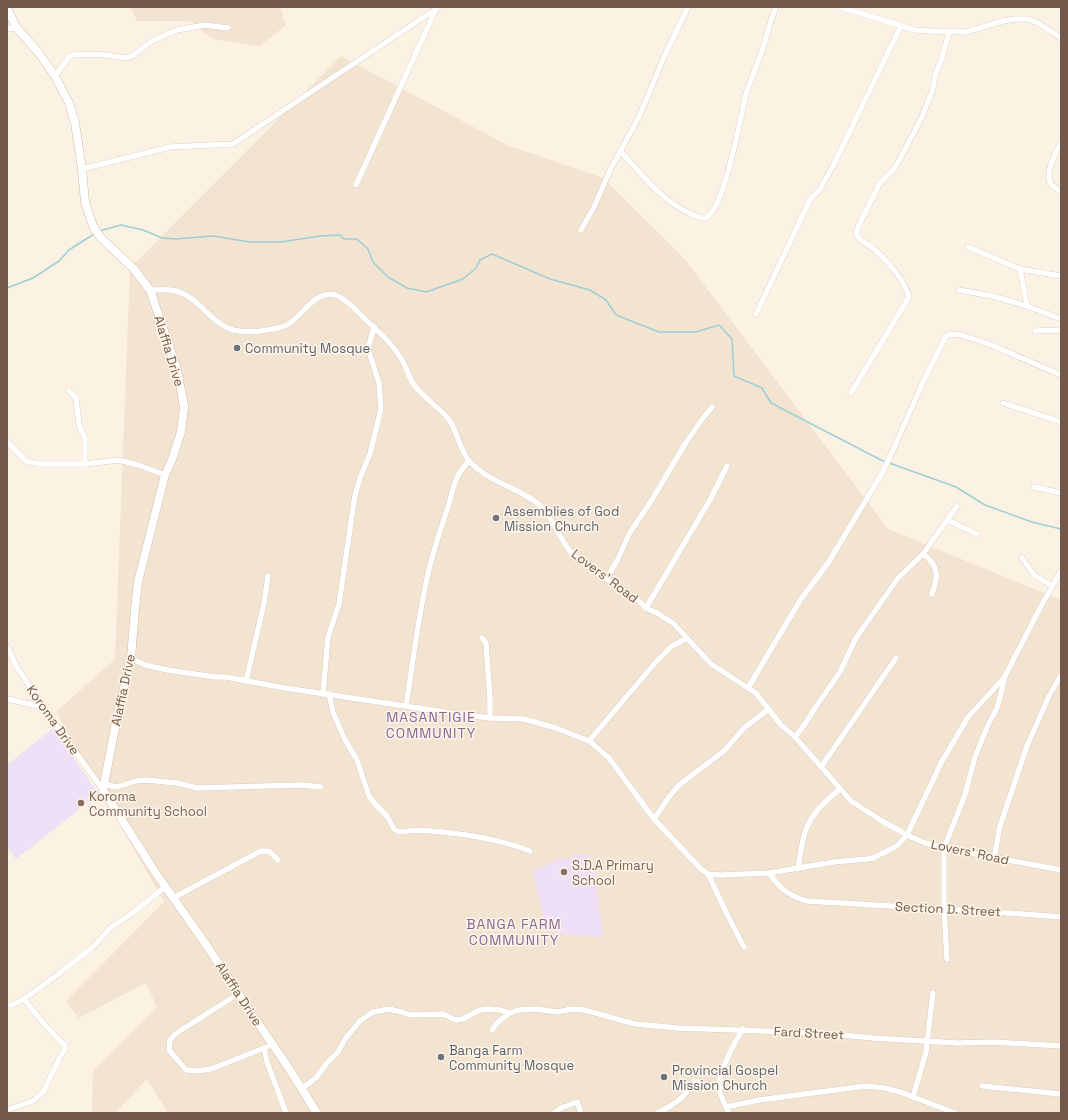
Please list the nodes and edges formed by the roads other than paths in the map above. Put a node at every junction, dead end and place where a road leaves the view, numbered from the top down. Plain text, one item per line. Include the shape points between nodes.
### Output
1 (688, 7) edge
2 (776, 7) edge
3 (840, 7) edge
4 (7, 8) edge
5 (438, 8) edge
6 (847, 8) edge
7 (901, 26) junction
8 (16, 27) junction
9 (228, 28) dead end
10 (7, 29) edge
11 (949, 32) junction
12 (1061, 38) edge
13 (55, 76) junction
14 (1061, 143) edge
15 (620, 151) junction
16 (82, 168) junction
17 (356, 185) dead end
18 (1061, 192) edge
19 (581, 230) dead end
20 (968, 247) dead end
21 (1020, 269) junction
22 (1061, 276) edge
23 (150, 290) junction
24 (959, 290) dead end
25 (1027, 306) junction
26 (756, 314) dead end
27 (1061, 319) edge
28 (374, 327) junction
29 (1061, 330) edge
30 (1035, 331) dead end
31 (1061, 375) edge
32 (69, 391) dead end
33 (851, 393) dead end
34 (1003, 403) dead end
35 (712, 407) dead end
36 (1061, 422) edge
37 (7, 442) edge
38 (469, 461) junction
39 (85, 464) junction
40 (727, 466) dead end
41 (165, 476) junction
42 (1034, 487) dead end
43 (1061, 493) edge
44 (957, 506) dead end
45 (947, 520) junction
46 (977, 534) dead end
47 (923, 554) junction
48 (1022, 558) dead end
49 (1061, 571) edge
50 (268, 576) dead end
51 (607, 578) junction
52 (1052, 586) junction
53 (932, 594) dead end
54 (646, 608) junction
55 (482, 638) dead end
56 (687, 638) junction
57 (7, 647) edge
58 (131, 658) junction
59 (896, 658) dead end
60 (1061, 675) edge
61 (1004, 678) junction
62 (246, 681) junction
63 (748, 688) junction
64 (323, 694) junction
65 (329, 694) junction
66 (7, 699) edge
67 (406, 706) junction
68 (43, 707) junction
69 (769, 710) junction
70 (490, 718) junction
71 (795, 738) junction
72 (589, 741) junction
73 (821, 767) junction
74 (104, 787) junction
75 (321, 787) dead end
76 (840, 789) junction
77 (654, 820) junction
78 (907, 835) junction
79 (944, 848) junction
80 (530, 851) dead end
81 (994, 858) junction
82 (278, 860) dead end
83 (798, 869) junction
84 (1061, 870) edge
85 (769, 873) junction
86 (708, 874) junction
87 (164, 887) junction
88 (173, 898) junction
89 (944, 909) junction
90 (1061, 917) edge
91 (744, 947) dead end
92 (946, 959) dead end
93 (933, 993) dead end
94 (238, 994) junction
95 (24, 1000) junction
96 (7, 1005) edge
97 (510, 1013) junction
98 (743, 1029) junction
99 (492, 1030) dead end
100 (928, 1041) junction
101 (272, 1044) junction
102 (1061, 1046) edge
103 (264, 1048) junction
104 (982, 1086) dead end
105 (719, 1087) junction
106 (301, 1089) junction
107 (1061, 1094) edge
108 (913, 1097) junction
109 (726, 1107) junction
110 (7, 1110) edge
111 (286, 1113) edge
112 (317, 1113) edge
113 (554, 1113) edge
114 (581, 1113) edge
115 (658, 1113) edge
116 (729, 1113) edge
117 (955, 1113) edge

1 - 15 street via 639,117
2 - 15 street via 746,95 723,190 710,215 703,218 693,215 665,199
3 - 6 street
4 - 8 street
5 - 16 street via 233,144 170,147
5 - 17 street
6 - 7 street
7 - 11 street via 915,30
7 - 26 street via 834,164 819,191 809,202
8 - 10 street
8 - 13 street
9 - 13 street via 205,25 177,30 152,41 126,58 73,54
11 - 12 street via 966,32 1003,21 1028,19
11 - 33 street via 932,92 921,119 895,168 880,183 856,233 859,239 874,249 893,270 909,297
13 - 16 street via 73,113
14 - 18 street via 1048,178 1050,184
15 - 19 street
16 - 23 street, Alaffia Drive via 85,202 93,226 100,237 134,268
20 - 21 street
21 - 22 street
21 - 25 street
23 - 28 street, Lovers' Road via 177,292 201,306 222,326 238,331 286,325 316,299 333,294 342,298
23 - 41 street, Alaffia Drive via 181,383 184,407 181,432
24 - 25 street
25 - 27 street
28 - 38 street, Lovers' Road via 402,360 414,385 447,418
28 - 64 street via 368,349 379,383 381,409 370,454 355,495 339,604 328,637
29 - 30 street
31 - 63 street via 989,344 961,335 946,336 881,475 828,563 801,599
32 - 39 street via 76,398 79,425 85,438
34 - 36 street
35 - 51 street via 685,444 629,534
37 - 39 street via 26,460 38,464
38 - 51 street, Lovers' Road via 489,478 539,505 571,552
38 - 67 street via 456,478 428,572
39 - 41 street via 119,460
40 - 54 street
41 - 58 street, Alaffia Drive via 138,582
42 - 43 street
44 - 45 street
45 - 46 street
45 - 47 street
47 - 53 street via 933,563 937,578
47 - 71 street via 898,578 856,638 840,672
48 - 52 street via 1034,575
49 - 52 street
50 - 62 street
51 - 54 street, Lovers' Road
52 - 61 street
54 - 56 street, Lovers' Road via 669,620
55 - 70 street via 486,643
56 - 63 street, Lovers' Road via 711,664
56 - 72 street via 672,646 655,663
57 - 68 street, Koroma Drive
58 - 62 street via 145,665 167,670
58 - 74 street, Alaffia Drive
59 - 73 street
60 - 81 street via 1027,746 1000,826
61 - 78 street via 968,717 941,763
61 - 79 street via 997,708 975,757 965,795
62 - 64 street
63 - 69 street, Lovers' Road via 756,693
64 - 65 street
65 - 67 street
65 - 80 street via 333,712 357,760 369,796 388,816 394,829 399,832 417,830 475,836
66 - 68 street
67 - 70 street
68 - 74 street, Koroma Drive
69 - 71 street, Lovers' Road
69 - 77 street via 745,727 724,750 679,784
70 - 72 street via 524,719
71 - 73 street, Lovers' Road
72 - 77 street via 609,758
73 - 76 street, Lovers' Road
74 - 75 street via 146,780 197,788 302,785
74 - 87 street, Alaffia Drive via 124,825
76 - 78 street, Lovers' Road via 851,801
76 - 83 street via 813,814 805,830
77 - 86 street
78 - 79 street, Lovers' Road
78 - 83 street via 897,846 873,858
79 - 81 street, Lovers' Road
79 - 89 street
81 - 84 street, Lovers' Road
82 - 88 street via 269,851 261,851
83 - 85 street
85 - 86 street
85 - 89 street, Section D. Street via 786,893 806,901
86 - 91 street
87 - 88 street, Alaffia Drive
87 - 95 street via 110,928 93,947
88 - 94 street, Alaffia Drive
89 - 90 street, Section D. Street
89 - 92 street
93 - 100 street
94 - 101 street, Alaffia Drive
94 - 103 street via 175,1034 170,1040 169,1050 186,1070 198,1071 211,1069
95 - 96 street
95 - 110 street via 65,1045 65,1049 43,1092 37,1098
97 - 98 street, Fard Street via 518,1010 558,1012 571,1009 659,1027
97 - 99 street
97 - 106 street via 480,1010 456,1020 443,1014 410,1015 389,1009 373,1012 345,1039 338,1052 316,1078
98 - 100 street, Fard Street
98 - 105 street via 732,1048
100 - 102 street, Fard Street
100 - 108 street
101 - 103 street
101 - 106 street, Alaffia Drive
103 - 111 street
104 - 107 street
105 - 109 street
105 - 115 street via 694,1081 678,1103
106 - 112 street, Alaffia Drive
108 - 109 street via 885,1088 866,1086 759,1100
108 - 117 street
109 - 116 street
113 - 114 street via 577,1102

